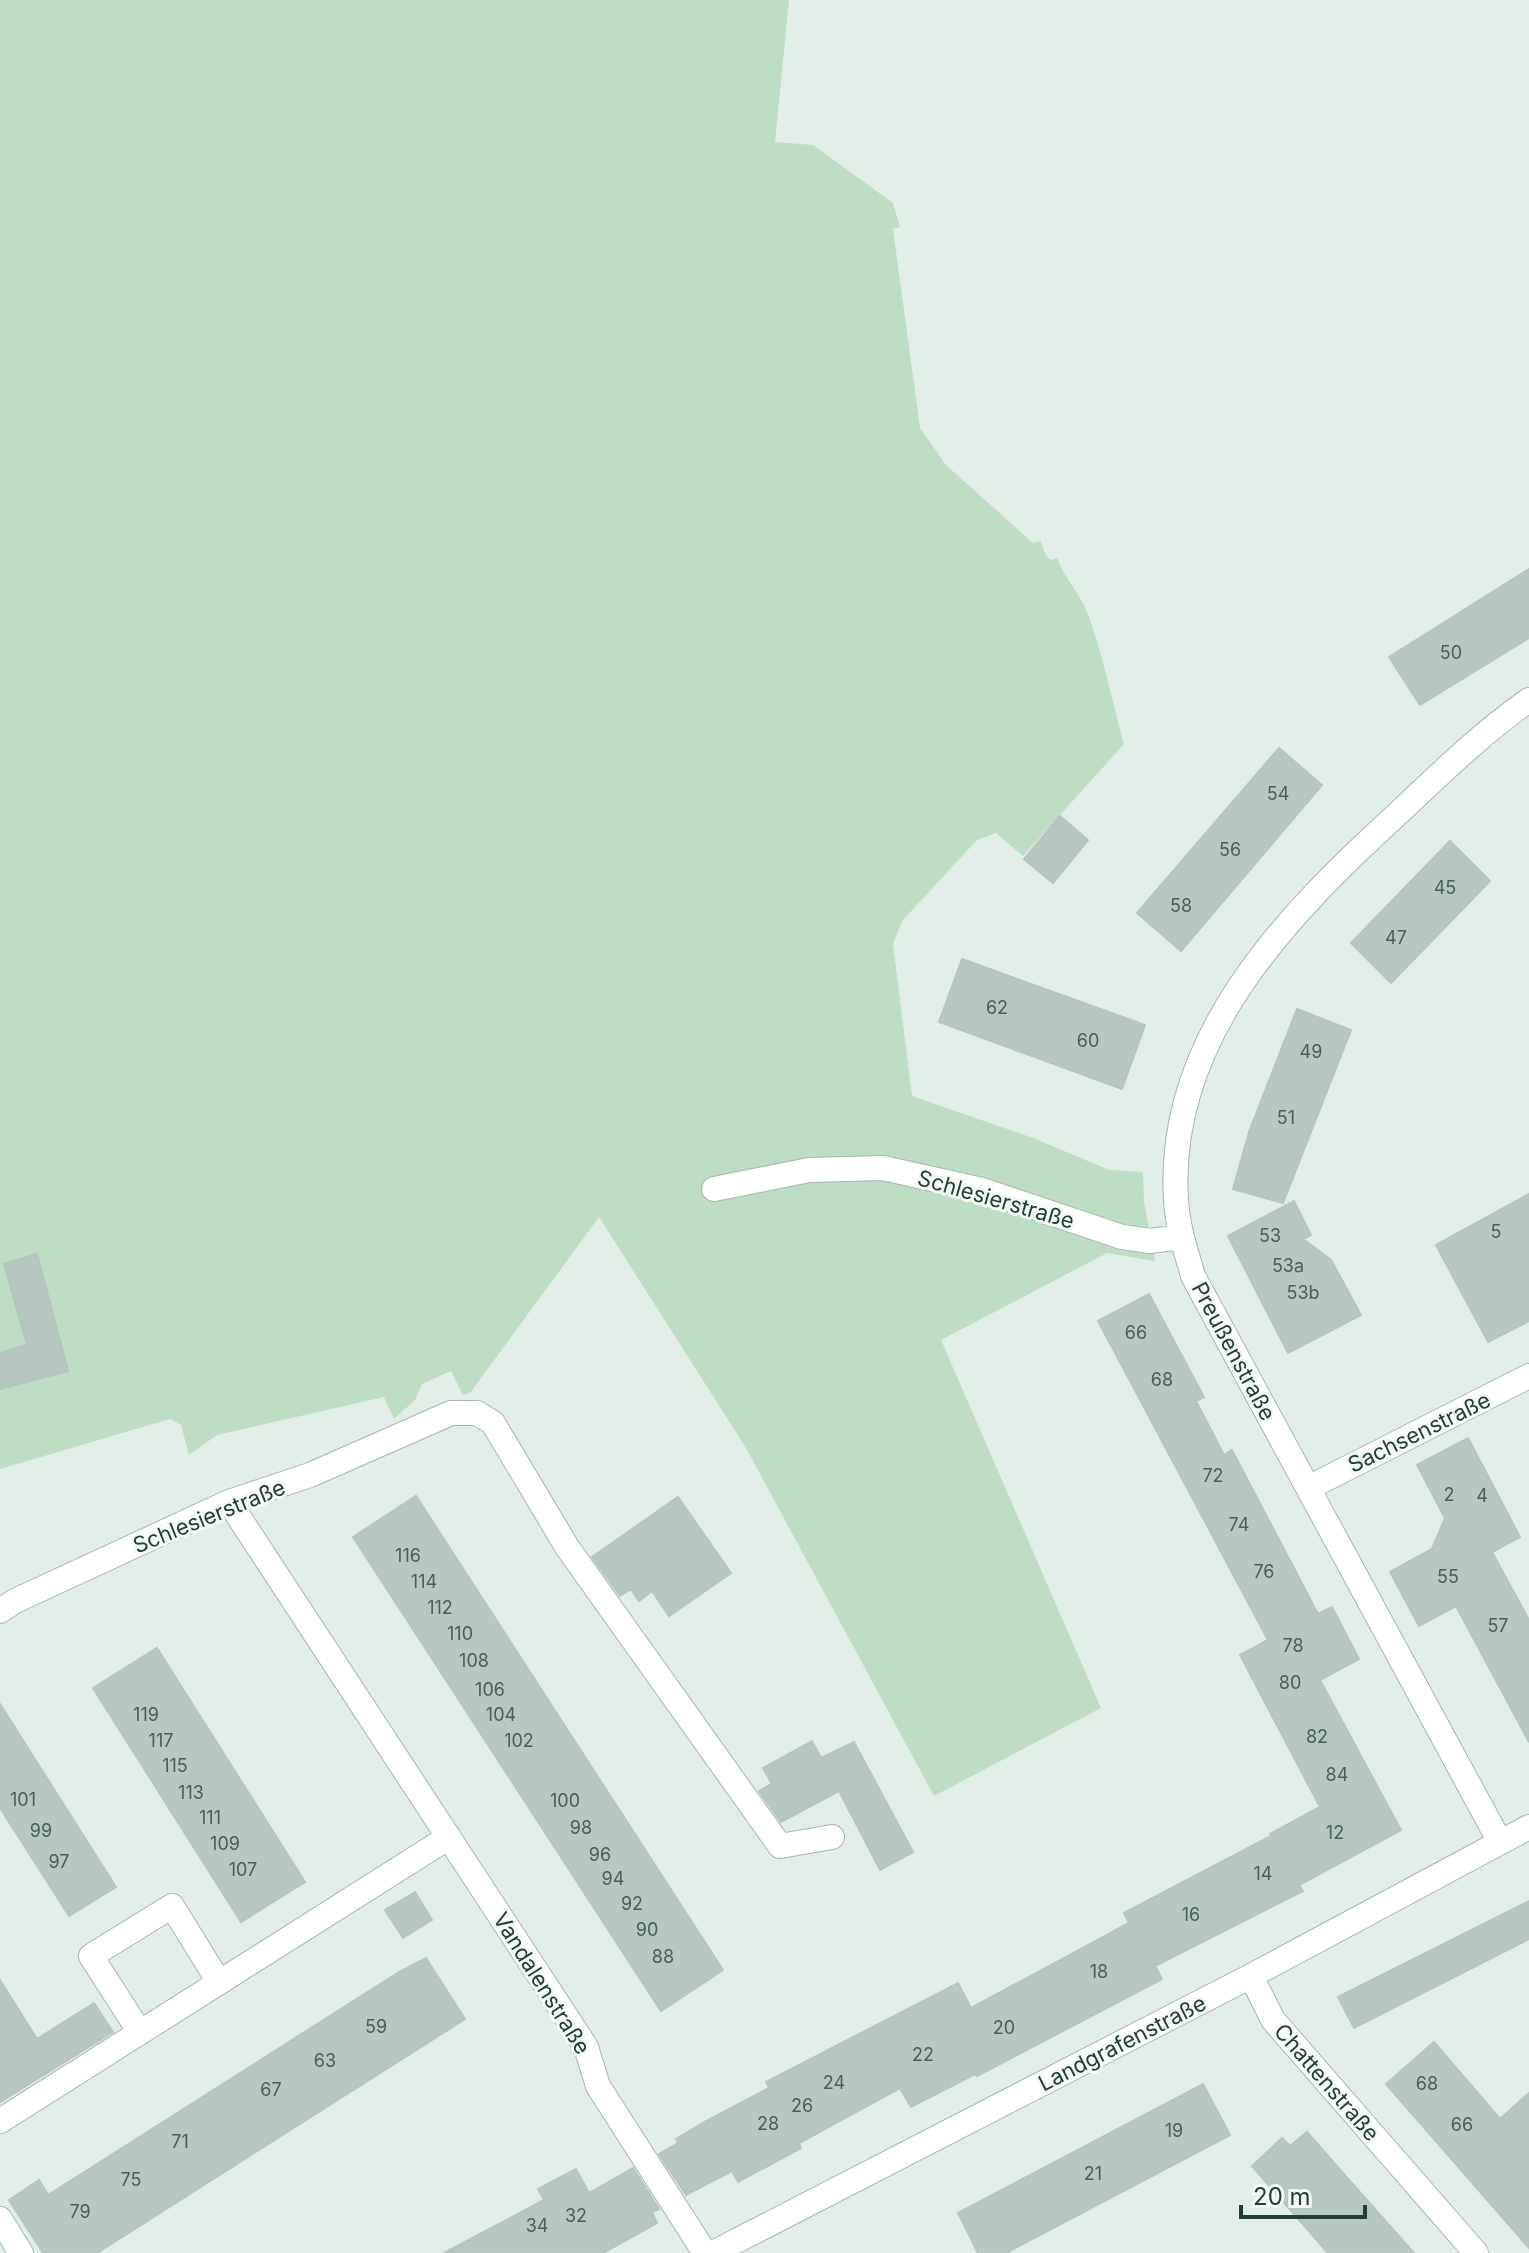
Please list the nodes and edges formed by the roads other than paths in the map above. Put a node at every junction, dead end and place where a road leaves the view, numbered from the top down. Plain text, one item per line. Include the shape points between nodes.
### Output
1 (1529, 700) edge
2 (714, 1189) dead end
3 (1182, 1237) junction
4 (1529, 1376) edge
5 (1308, 1488) junction
6 (229, 1502) junction
7 (0, 1611) edge
8 (1529, 1827) edge
9 (449, 1837) junction
10 (832, 1837) dead end
11 (1500, 1842) junction
12 (1251, 1976) junction
13 (219, 1982) junction
14 (139, 2031) junction
15 (0, 2121) edge
16 (0, 2219) edge
17 (21, 2253) edge
18 (705, 2253) edge
19 (713, 2253) edge
20 (1476, 2253) edge

1 - 3 street, Preußenstraße via 1326,879 1248,974 1206,1042 1190,1087 1177,1152
2 - 3 street, Schlesierstraße via 809,1170 883,1168 982,1190 1122,1237
3 - 5 street, Preußenstraße via 1193,1276
4 - 5 street, Sachsenstraße
5 - 11 street, Preußenstraße
6 - 7 street, Schlesierstraße
6 - 9 street, Vandalenstraße
6 - 10 street, Schlesierstraße via 310,1475 451,1413 477,1413 493,1423 567,1547 780,1846
8 - 11 street, Landgrafenstraße
9 - 13 street
9 - 18 street, Vandalenstraße via 586,2047 598,2086
11 - 12 street, Landgrafenstraße
12 - 19 street, Landgrafenstraße
12 - 20 street, Chattenstraße via 1273,2020
13 - 14 street
13 - 14 street via 172,1906 91,1956
14 - 15 street
16 - 17 street

